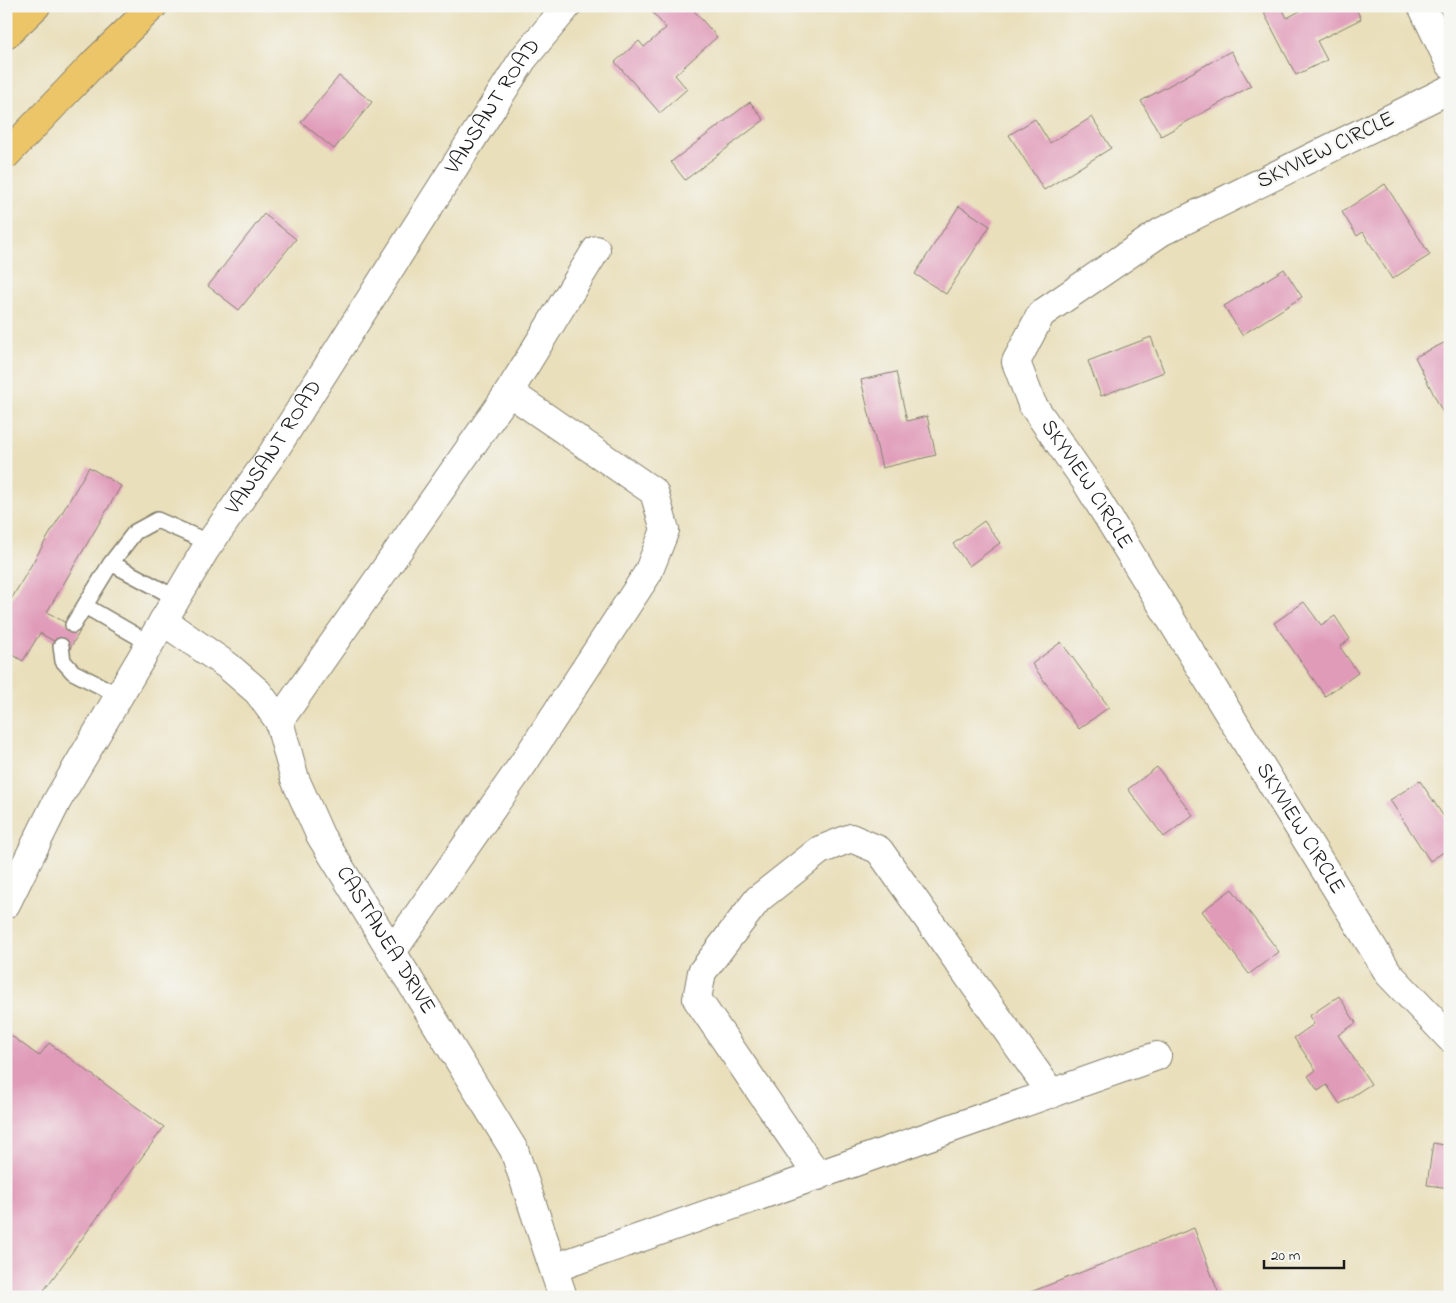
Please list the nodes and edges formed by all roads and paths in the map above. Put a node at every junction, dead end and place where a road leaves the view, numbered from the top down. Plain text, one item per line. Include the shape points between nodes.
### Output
1 (36, 6) edge
2 (153, 6) edge
3 (567, 6) edge
4 (1422, 6) edge
5 (6, 35) edge
6 (1450, 64) edge
7 (1450, 89) edge
8 (6, 155) edge
9 (596, 250) dead end
10 (509, 392) junction
11 (210, 543) junction
12 (111, 563) junction
13 (176, 598) junction
14 (85, 606) junction
15 (73, 625) dead end
16 (156, 632) junction
17 (61, 646) dead end
18 (118, 695) junction
19 (279, 721) junction
20 (6, 904) edge
21 (392, 952) junction
22 (1450, 1038) edge
23 (1157, 1056) dead end
24 (1052, 1094) junction
25 (818, 1176) junction
26 (554, 1268) junction
27 (563, 1297) edge

1 - 5 highway
2 - 8 highway
3 - 11 street, VANSANT ROAD via 524,59 272,454
4 - 6 street
7 - 22 street, SKYVIEW CIRCLE via 1161,232 1041,314 1016,362 1032,404 1085,480 1389,974
9 - 10 street
10 - 19 street
10 - 21 street via 654,492 665,530 648,573
11 - 12 lane via 158,520 134,532
11 - 13 street, VANSANT ROAD
12 - 13 lane
12 - 14 lane
13 - 16 street, VANSANT ROAD
14 - 15 lane
14 - 16 lane
16 - 18 street, VANSANT ROAD
16 - 19 street, CASTANEA DRIVE via 228,666 258,692
17 - 18 lane via 63,662 73,672
18 - 20 street, VANSANT ROAD via 57,801
19 - 21 street, CASTANEA DRIVE via 295,779 320,835
21 - 26 street, CASTANEA DRIVE via 514,1150
23 - 24 street
24 - 25 street
24 - 25 street via 879,850 851,838 820,850 758,899 702,972 697,999
25 - 26 street
26 - 27 street, CASTANEA DRIVE

